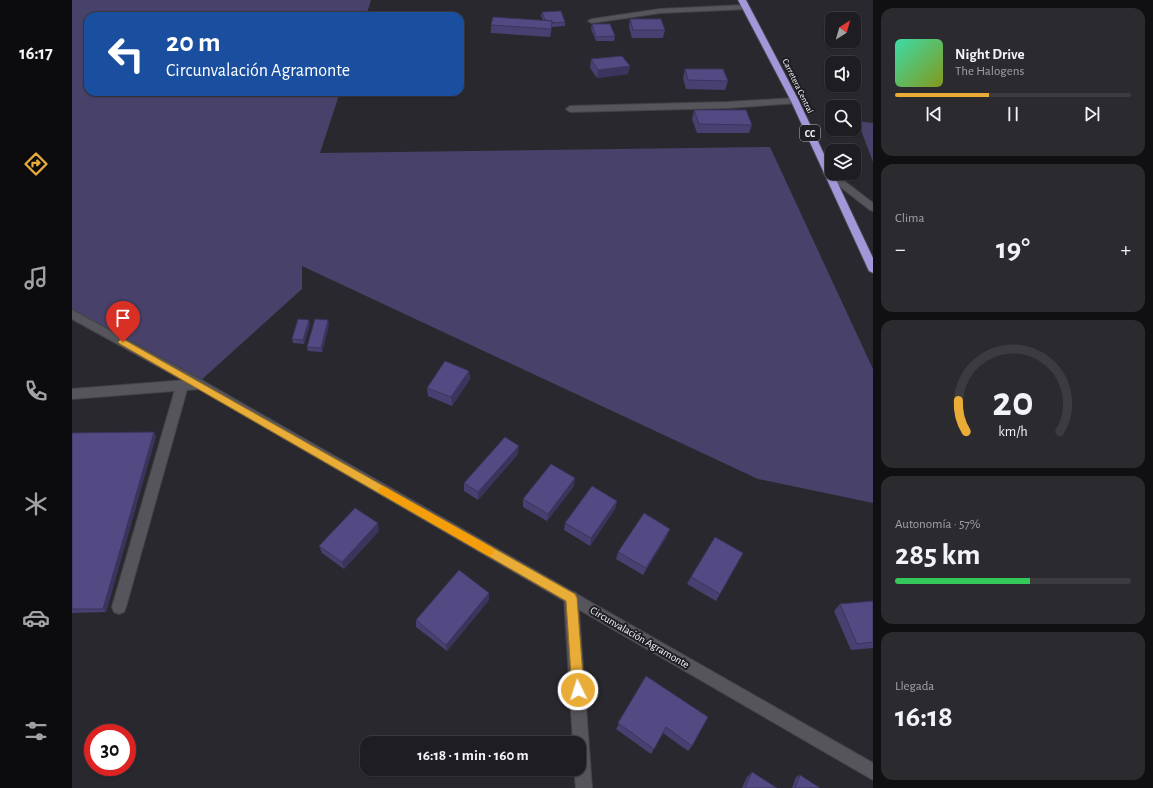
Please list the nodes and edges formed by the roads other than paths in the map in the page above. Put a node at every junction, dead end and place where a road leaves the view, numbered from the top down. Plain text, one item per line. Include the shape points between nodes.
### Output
1 (744, 4) edge
2 (592, 21) dead end
3 (795, 101) junction
4 (570, 109) dead end
5 (825, 166) edge
6 (831, 180) edge
7 (837, 180) edge
8 (873, 208) edge
9 (873, 269) edge
10 (72, 314) edge
11 (199, 384) junction
12 (182, 386) junction
13 (72, 394) edge
14 (571, 598) junction
15 (119, 608) dead end
16 (873, 772) edge
17 (584, 788) edge

1 - 2 main road via 660,11
1 - 3 highway, Carretera Central / CC
3 - 4 main road
3 - 5 highway, Carretera Central / CC
6 - 9 highway, Carretera Central / CC
7 - 8 main road
10 - 11 main road, Circunvalación Agramonte
11 - 12 main road
11 - 14 main road, Circunvalación Agramonte
12 - 13 main road
12 - 15 main road
14 - 16 main road, Circunvalación Agramonte
14 - 17 main road

